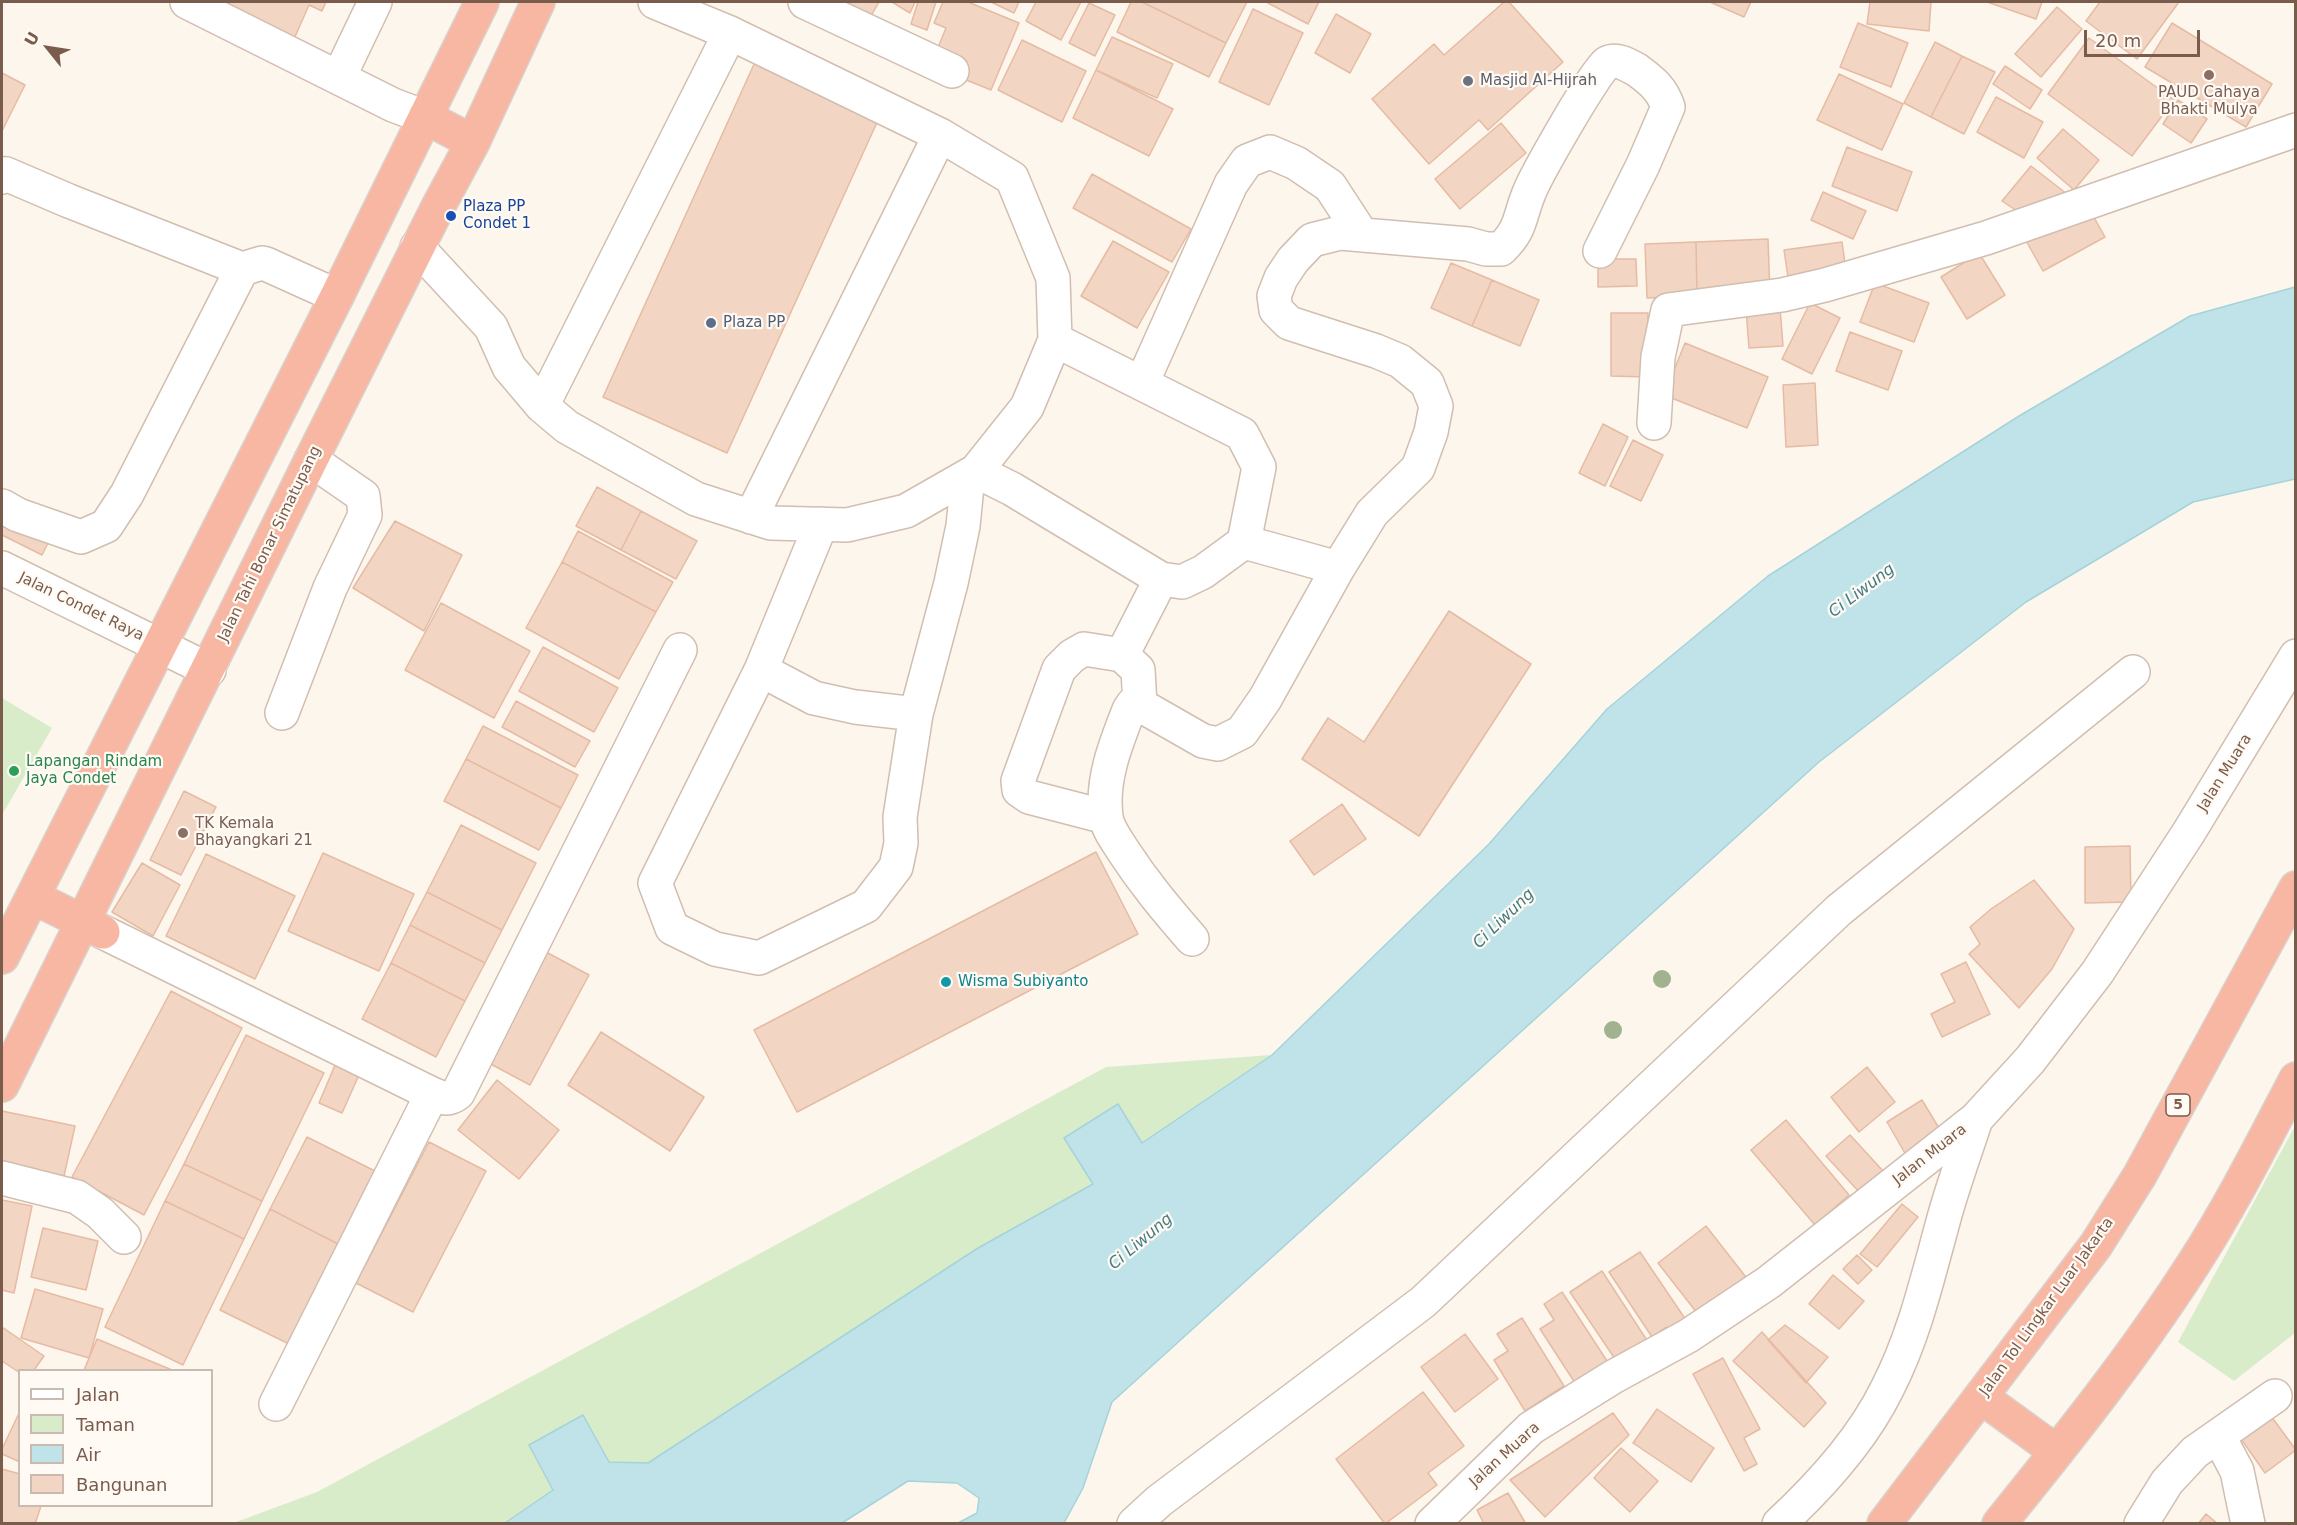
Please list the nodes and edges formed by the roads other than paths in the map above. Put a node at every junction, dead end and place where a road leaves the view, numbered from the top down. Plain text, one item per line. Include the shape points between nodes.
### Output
1 (187, 2) edge
2 (375, 2) edge
3 (482, 2) edge
4 (538, 2) edge
5 (655, 2) edge
6 (805, 2) edge
7 (730, 33) junction
8 (952, 71) dead end
9 (339, 77) junction
10 (425, 117) junction
11 (2295, 130) edge
12 (940, 135) junction
13 (473, 142) junction
14 (2, 177) edge
15 (1362, 235) junction
16 (417, 248) junction
17 (1600, 251) dead end
18 (242, 269) junction
19 (337, 296) junction
20 (1055, 340) junction
21 (1142, 383) junction
22 (542, 406) junction
23 (1654, 423) dead end
24 (311, 460) junction
25 (972, 473) junction
26 (2, 506) edge
27 (752, 517) junction
28 (821, 524) junction
29 (1244, 542) junction
30 (2, 568) edge
31 (1338, 568) junction
32 (1161, 579) junction
33 (160, 646) junction
34 (680, 650) dead end
35 (1122, 655) junction
36 (2295, 656) edge
37 (208, 670) junction
38 (761, 670) junction
39 (2133, 672) dead end
40 (1140, 705) junction
41 (282, 712) dead end
42 (916, 714) junction
43 (1106, 817) junction
44 (2295, 888) edge
45 (33, 897) junction
46 (93, 926) junction
47 (1192, 939) dead end
48 (2, 957) edge
49 (2295, 1079) edge
50 (2, 1085) edge
51 (432, 1094) junction
52 (1976, 1119) junction
53 (2, 1178) edge
54 (124, 1237) dead end
55 (2275, 1396) dead end
56 (1981, 1397) junction
57 (276, 1404) dead end
58 (2219, 1437) junction
59 (2057, 1452) junction
60 (1134, 1524) edge
61 (1432, 1524) edge
62 (1779, 1524) edge
63 (1884, 1524) edge
64 (1999, 1524) edge
65 (2141, 1524) edge
66 (2248, 1524) edge

1 - 9 street
2 - 9 street
3 - 10 highway
4 - 13 highway, Jalan Tahi Bonar Simatupang
5 - 7 street
6 - 8 street
7 - 12 street
7 - 22 street
9 - 10 street
10 - 13 highway
10 - 19 highway
11 - 23 street via 1986,238 1825,285 1782,295 1668,310 1658,357
12 - 20 street via 1012,178 1053,278
12 - 27 street
13 - 16 highway, Jalan Tahi Bonar Simatupang
14 - 18 street via 6,174
15 - 17 street via 1501,249 1517,229 1529,192 1591,82 1607,63 1616,61 1653,81 1664,94 1668,108
15 - 21 street via 1330,186 1296,163 1270,152 1247,161 1231,184
15 - 31 street via 1340,233 1312,240 1281,278 1274,296 1276,310 1289,323 1400,361 1427,383 1436,406 1418,468 1372,513
16 - 22 street via 491,327 509,367
16 - 24 highway, Jalan Tahi Bonar Simatupang
18 - 19 street via 266,264
18 - 26 street via 127,494 106,526 81,537
19 - 33 highway
20 - 21 street
20 - 25 street via 1027,407
21 - 29 street via 1242,434 1259,467
22 - 27 street via 567,426 696,499
24 - 37 highway, Jalan Tahi Bonar Simatupang
24 - 41 street via 363,496 365,515 330,588
25 - 28 street via 906,512 847,525
25 - 32 street via 1012,489
25 - 42 street via 951,583
27 - 28 street via 771,523
28 - 38 street
29 - 31 street
29 - 32 street via 1182,582
30 - 33 street, Jalan Condet Raya
31 - 40 street via 1265,699 1242,732 1218,744 1203,741
32 - 35 street
33 - 37 street, Jalan Condet Raya
33 - 45 highway
34 - 51 street via 458,1093 448,1098
35 - 40 street via 1138,670
35 - 43 street via 1084,650 1059,669 1018,781 1020,790 1029,796
36 - 52 street, Jalan Muara via 2097,974 2030,1060
37 - 46 highway, Jalan Tahi Bonar Simatupang
38 - 42 street via 814,698
38 - 42 street via 655,883 672,928 715,949 759,958 866,906 896,867
39 - 60 street via 1839,910 1423,1302 1159,1501
40 - 43 street via 1131,706 1114,750
43 - 47 street via 1145,885
44 - 56 highway, Jalan Tol Lingkar Luar Jakarta / 5 via 2140,1175 2096,1245
45 - 46 highway
45 - 48 highway
46 - 50 highway, Jalan Tahi Bonar Simatupang
46 - 51 street
49 - 59 highway via 2249,1170 2193,1264 2139,1344
51 - 57 street
52 - 61 street, Jalan Muara via 1769,1282 1688,1336 1531,1428
52 - 62 street via 1914,1323 1887,1389 1866,1426 1838,1462
53 - 54 street via 77,1197
55 - 58 street
56 - 59 highway
56 - 63 highway, Jalan Tol Lingkar Luar Jakarta / 5
58 - 65 street via 2195,1452 2167,1482
58 - 66 street via 2237,1471
59 - 64 highway

